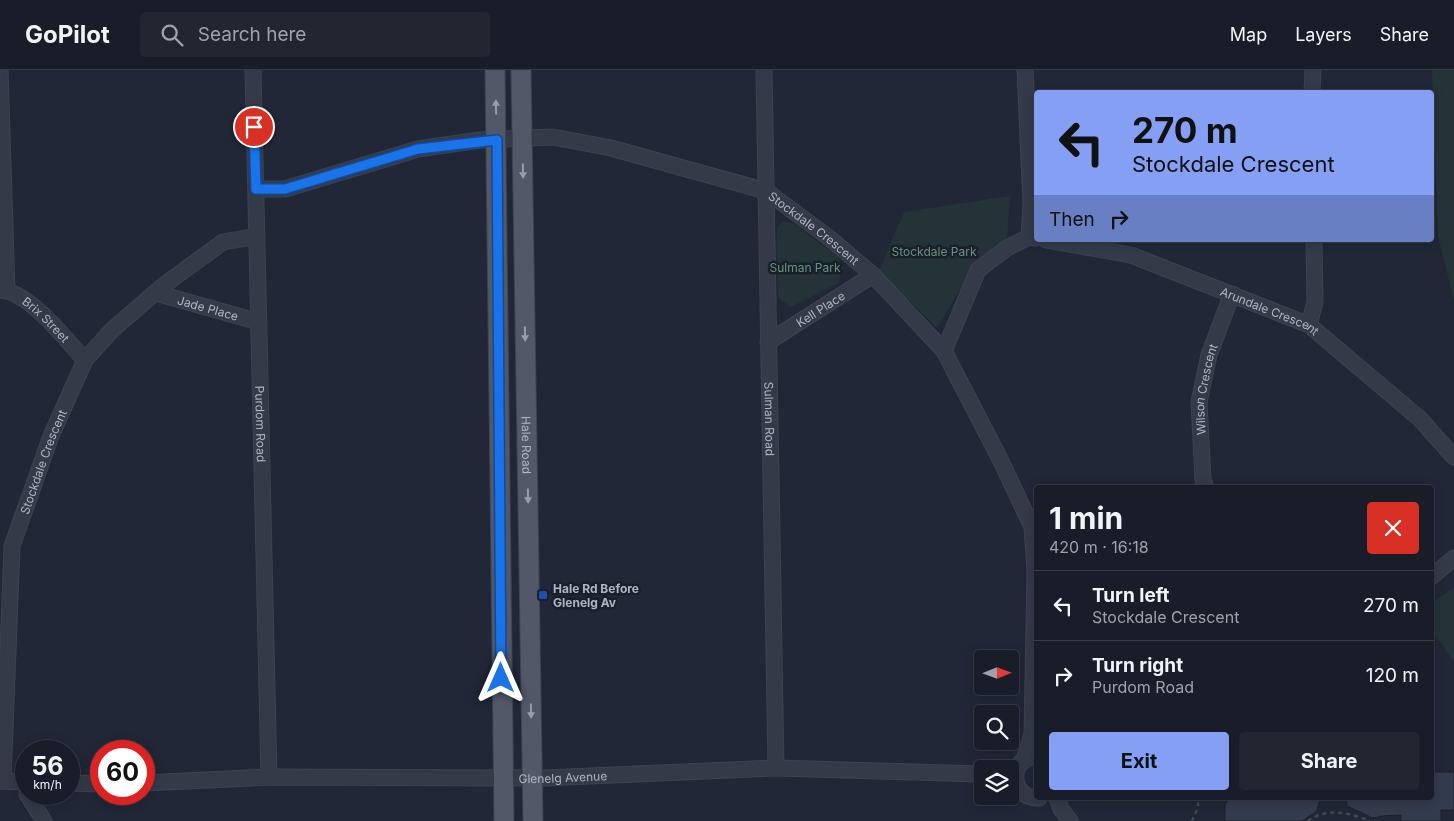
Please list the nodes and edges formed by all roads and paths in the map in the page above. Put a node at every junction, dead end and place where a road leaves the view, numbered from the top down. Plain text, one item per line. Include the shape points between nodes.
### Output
1 (0, 70) edge
2 (253, 70) edge
3 (495, 70) edge
4 (521, 70) edge
5 (764, 70) edge
6 (1025, 70) edge
7 (1312, 70) edge
8 (1312, 90) edge
9 (522, 138) junction
10 (497, 140) junction
11 (256, 189) junction
12 (766, 191) junction
13 (257, 236) junction
14 (1033, 238) edge
15 (1057, 242) edge
16 (1314, 242) edge
17 (873, 275) junction
18 (4, 290) edge
19 (156, 293) junction
20 (1232, 294) junction
21 (259, 322) junction
22 (1309, 324) junction
23 (768, 342) junction
24 (944, 351) junction
25 (85, 360) junction
26 (1454, 457) edge
27 (1205, 485) edge
28 (6, 548) edge
29 (1034, 557) edge
30 (1454, 558) edge
31 (1434, 575) edge
32 (1034, 740) edge
33 (15, 742) edge
34 (1021, 763) edge
35 (776, 768) junction
36 (974, 775) edge
37 (269, 777) junction
38 (502, 778) junction
39 (532, 778) junction
40 (155, 782) edge
41 (1019, 790) edge
42 (1034, 797) edge
43 (1043, 800) edge
44 (1198, 800) edge
45 (32, 805) edge
46 (1063, 809) edge
47 (44, 821) edge
48 (504, 821) edge
49 (532, 821) edge
50 (1192, 821) edge
51 (1308, 821) edge
52 (1370, 821) edge

1 - 18 street
2 - 11 street, Purdom Road
10 -> 3 main road
4 - 9 main road, Hale Road
5 - 12 street, Sulman Road
6 - 14 street
7 - 8 street
9 - 10 street, Stockdale Crescent
9 - 12 street, Stockdale Crescent via 554,137 611,148
9 -> 39 main road, Hale Road
10 - 11 street, Stockdale Crescent via 418,149 285,189
10 - 38 main road
11 - 13 street, Purdom Road
12 - 17 street, Stockdale Crescent
12 - 23 street, Sulman Road
13 - 19 street, Stockdale Crescent via 223,242
13 - 21 street, Purdom Road
14 - 24 street via 1007,248 978,270
15 - 20 street, Arundale Crescent via 1131,255
16 - 22 street via 1315,302
17 - 23 street, Kell Place
17 - 24 street, Stockdale Crescent
18 - 25 street, Brix Street via 29,302
19 - 21 street, Jade Place
19 - 25 street, Stockdale Crescent via 112,330
20 - 22 street, Arundale Crescent
20 - 27 street, Wilson Crescent via 1209,355 1199,402
21 - 37 street, Purdom Road
22 - 26 street, Arundale Crescent via 1420,419
23 - 35 street, Sulman Road
24 - 29 street, Stockdale Crescent via 1032,527
25 - 28 street, Stockdale Crescent
28 - 33 street, Stockdale Crescent
30 - 31 street
32 - 34 street, Stockdale Crescent
35 - 36 street, Glenelg Avenue
35 - 39 street, Glenelg Avenue
37 - 38 street, Glenelg Avenue
37 - 40 street, Glenelg Avenue
38 - 39 street, Glenelg Avenue
38 - 48 main road
39 - 49 main road, Hale Road
41 - 42 street
43 - 46 street
44 - 50 path
45 - 47 street, Stockdale Crescent
51 - 52 path via 1329,813 1354,814

